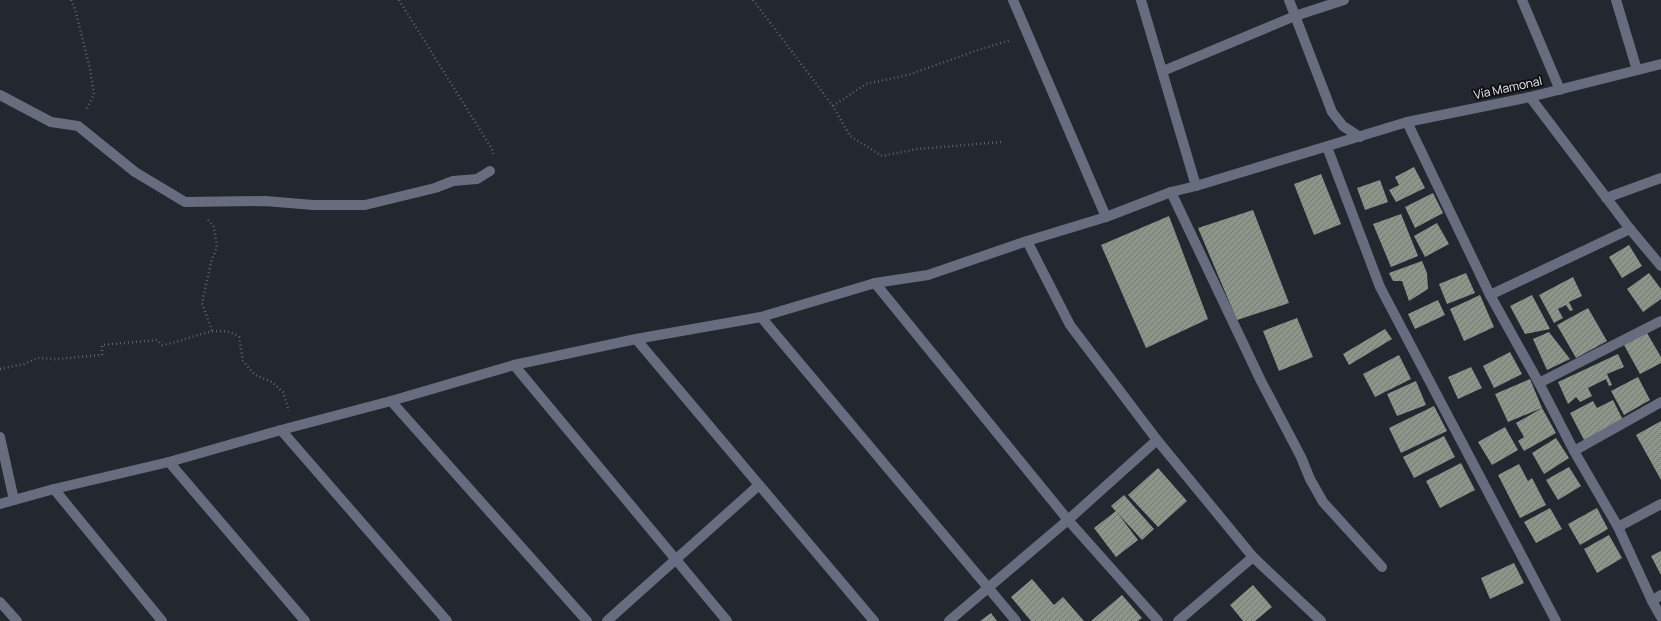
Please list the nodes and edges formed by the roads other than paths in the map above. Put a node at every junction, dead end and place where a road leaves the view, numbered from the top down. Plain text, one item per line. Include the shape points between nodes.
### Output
1 (1013, 0) edge
2 (1141, 0) edge
3 (1290, 0) edge
4 (1344, 0) edge
5 (1522, 0) edge
6 (1616, 0) edge
7 (1295, 16) junction
8 (1661, 64) edge
9 (1637, 70) junction
10 (1163, 71) junction
11 (1560, 90) junction
12 (0, 95) edge
13 (1530, 97) junction
14 (1408, 122) junction
15 (1360, 137) junction
16 (1327, 147) junction
17 (490, 171) road end
18 (1661, 178) edge
19 (1196, 186) junction
20 (1171, 192) junction
21 (1606, 198) junction
22 (1106, 217) junction
23 (1630, 229) junction
24 (1027, 241) junction
25 (1661, 266) edge
26 (875, 283) junction
27 (1490, 295) junction
28 (761, 317) junction
29 (1661, 321) edge
30 (636, 339) junction
31 (514, 365) junction
32 (1539, 383) junction
33 (391, 401) junction
34 (1661, 402) edge
35 (281, 430) junction
36 (0, 437) edge
37 (1157, 440) junction
38 (1574, 451) junction
39 (169, 462) junction
40 (759, 485) junction
41 (54, 489) junction
42 (14, 500) junction
43 (0, 504) edge
44 (1661, 504) edge
45 (1068, 520) junction
46 (1618, 528) junction
47 (1253, 557) junction
48 (675, 559) junction
49 (1382, 567) dead end
50 (990, 588) junction
51 (1661, 596) edge
52 (1652, 601) junction
53 (1, 606) edge
54 (1661, 617) edge
55 (17, 621) edge
56 (162, 621) edge
57 (305, 621) edge
58 (447, 621) edge
59 (587, 621) edge
60 (607, 621) edge
61 (727, 621) edge
62 (874, 621) edge
63 (949, 621) edge
64 (1016, 621) edge
65 (1158, 621) edge
66 (1178, 621) edge
67 (1321, 621) edge
68 (1556, 621) edge

1 - 22 street
2 - 10 street
3 - 7 street
4 - 7 street
5 - 11 street
6 - 9 street
7 - 10 street
7 - 15 street via 1332,112 1343,126
8 - 9 street, Vía Mamonal
9 - 11 street, Vía Mamonal
10 - 19 street
11 - 13 street, Vía Mamonal
12 - 17 street via 51,122 78,126 135,172 185,202 265,201 313,205 365,205 436,188 453,181 477,178
13 - 14 street, Vía Mamonal
13 - 21 street
14 - 15 street, Vía Mamonal
14 - 27 street
15 - 16 street, Vía Mamonal
16 - 19 street, Vía Mamonal
16 - 68 street via 1380,287
18 - 21 street
19 - 20 street, Vía Mamonal
20 - 22 street, Vía Mamonal
20 - 49 street via 1260,381 1310,479 1323,502
21 - 23 street
22 - 24 street, Vía Mamonal
23 - 25 street
23 - 27 street
24 - 26 street, Vía Mamonal via 928,275
24 - 37 street via 1070,325
26 - 28 street, Vía Mamonal
26 - 45 street
27 - 32 street
28 - 30 street, Vía Mamonal
28 - 50 street
29 - 32 street
30 - 31 street, Vía Mamonal
30 - 40 street
31 - 33 street, Vía Mamonal
31 - 48 street
32 - 38 street
33 - 35 street, Vía Mamonal
33 - 59 street
34 - 38 street
35 - 39 street, Vía Mamonal
35 - 58 street
36 - 42 street
37 - 45 street
37 - 47 street
38 - 46 street
39 - 41 street, Vía Mamonal
39 - 57 street
40 - 48 street
40 - 62 street
41 - 42 street, Vía Mamonal
41 - 56 street
42 - 43 street, Vía Mamonal
44 - 46 street
45 - 50 street
45 - 65 street
46 - 52 street
47 - 66 street
47 - 67 street
48 - 60 street
48 - 61 street
50 - 63 street
50 - 64 street
51 - 52 street
52 - 54 street
53 - 55 street

